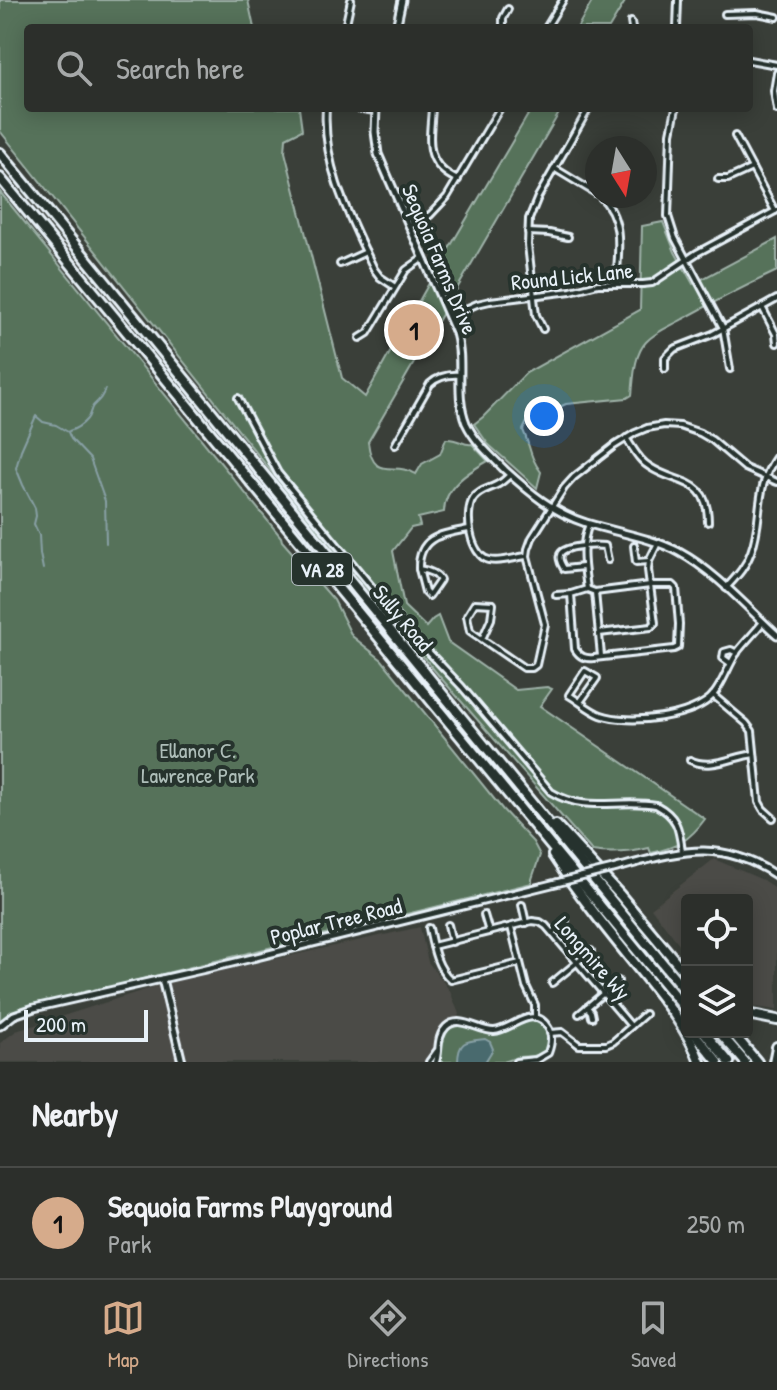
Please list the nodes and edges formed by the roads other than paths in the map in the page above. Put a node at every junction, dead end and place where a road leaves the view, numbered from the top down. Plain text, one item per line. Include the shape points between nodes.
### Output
1 (351, 0) edge
2 (402, 0) edge
3 (563, 0) edge
4 (678, 0) edge
5 (508, 9) dead end
6 (725, 14) dead end
7 (777, 17) edge
8 (346, 24) edge
9 (397, 24) edge
10 (503, 24) edge
11 (548, 24) edge
12 (677, 24) edge
13 (753, 61) edge
14 (777, 65) edge
15 (777, 73) edge
16 (777, 110) edge
17 (326, 112) edge
18 (376, 112) edge
19 (432, 112) edge
20 (498, 112) edge
21 (587, 112) edge
22 (675, 112) edge
23 (735, 136) dead end
24 (0, 153) edge
25 (554, 168) junction
26 (752, 168) junction
27 (0, 178) edge
28 (718, 179) dead end
29 (458, 180) junction
30 (585, 187) edge
31 (610, 208) edge
32 (776, 210) edge
33 (410, 226) junction
34 (528, 232) junction
35 (568, 237) dead end
36 (366, 252) junction
37 (423, 258) junction
38 (686, 260) junction
39 (340, 264) dead end
40 (616, 283) junction
41 (395, 287) junction
42 (533, 296) junction
43 (777, 299) edge
44 (762, 307) junction
45 (449, 316) junction
46 (723, 328) junction
47 (543, 329) dead end
48 (360, 338) dead end
49 (777, 343) edge
50 (665, 369) dead end
51 (730, 369) dead end
52 (460, 375) junction
53 (238, 398) dead end
54 (626, 438) junction
55 (395, 445) dead end
56 (777, 456) edge
57 (510, 474) junction
58 (764, 477) junction
59 (777, 482) edge
60 (551, 507) junction
61 (708, 522) dead end
62 (589, 524) junction
63 (470, 529) junction
64 (659, 543) junction
65 (582, 546) junction
66 (634, 546) dead end
67 (527, 556) junction
68 (608, 560) dead end
69 (649, 561) junction
70 (584, 567) junction
71 (419, 569) junction
72 (650, 585) junction
73 (726, 588) junction
74 (587, 589) junction
75 (595, 592) junction
76 (571, 594) junction
77 (556, 595) dead end
78 (763, 622) junction
79 (599, 633) junction
80 (777, 635) edge
81 (482, 639) junction
82 (737, 653) junction
83 (601, 656) junction
84 (731, 663) junction
85 (713, 695) junction
86 (580, 702) junction
87 (754, 754) junction
88 (690, 760) dead end
89 (499, 762) junction
90 (508, 793) junction
91 (773, 818) dead end
92 (682, 851) junction
93 (777, 876) edge
94 (522, 905) dead end
95 (484, 915) dead end
96 (566, 920) dead end
97 (526, 923) junction
98 (448, 925) dead end
99 (511, 927) junction
100 (429, 928) dead end
101 (489, 932) junction
102 (552, 932) junction
103 (452, 942) junction
104 (433, 946) junction
105 (591, 951) dead end
106 (577, 962) junction
107 (520, 963) junction
108 (681, 966) edge
109 (162, 979) junction
110 (618, 981) dead end
111 (552, 983) dead end
112 (681, 986) edge
113 (656, 990) junction
114 (604, 993) junction
115 (681, 1004) edge
116 (587, 1007) junction
117 (579, 1014) dead end
118 (645, 1014) dead end
119 (753, 1015) edge
120 (592, 1017) dead end
121 (535, 1018) junction
122 (681, 1019) edge
123 (777, 1020) edge
124 (0, 1026) edge
125 (631, 1026) junction
126 (550, 1033) junction
127 (698, 1038) edge
128 (709, 1038) edge
129 (724, 1038) edge
130 (737, 1038) edge
131 (777, 1047) edge
132 (438, 1049) junction
133 (182, 1062) edge
134 (429, 1062) edge
135 (436, 1062) edge
136 (516, 1062) edge
137 (700, 1062) edge
138 (718, 1062) edge
139 (729, 1062) edge
140 (745, 1062) edge
141 (757, 1062) edge
142 (774, 1062) edge

1 - 8 street
2 - 9 street
3 - 11 street
4 - 12 street
5 - 10 street
6 - 7 street
13 - 14 street
15 - 16 street
17 - 36 street via 330,163
18 - 33 street, Sequoia Farms Drive via 378,154
19 - 29 street via 432,154 441,170
20 - 29 street
21 - 25 street
22 - 38 street via 667,209
23 - 26 street
24 - 89 highway, Sully Road / VA 28
25 - 30 street
25 - 34 street via 533,206
26 - 28 street
26 - 32 street
27 - 90 highway, Sully Road / VA 28
29 - 33 street via 437,209
31 - 40 street via 618,229
32 - 38 street, Round Lick Lane
33 - 37 street, Sequoia Farms Drive
34 - 35 street
34 - 42 street
36 - 39 street
36 - 41 street via 378,274
37 - 41 street
37 - 45 street, Sequoia Farms Drive
38 - 40 street, Round Lick Lane via 652,283
38 - 46 street
40 - 42 street, Round Lick Lane
41 - 48 street
42 - 45 street, Round Lick Lane via 484,302
42 - 47 street
43 - 44 street
44 - 46 street
44 - 49 street
45 - 52 street, Sequoia Farms Drive via 459,344
46 - 50 street via 671,351
46 - 51 street
52 - 55 street via 446,375 430,384
52 - 57 street, Sequoia Farms Drive via 462,408 471,432
53 - 92 street via 278,473 551,792 591,805 656,805 676,822
54 - 58 street via 655,426 688,428
54 - 60 street via 569,482
54 - 61 street via 648,466 700,491
56 - 58 street
57 - 60 street, Sequoia Farms Drive
57 - 63 street via 474,498
58 - 59 street
58 - 73 street via 751,553
60 - 62 street, Sequoia Farms Drive
60 - 67 street
62 - 64 street, Sequoia Farms Drive
62 - 65 street
63 - 67 street via 475,548 485,559
63 - 71 street via 434,537 418,559
64 - 69 street
64 - 73 street, Sequoia Farms Drive via 697,563
65 - 68 street via 605,546
65 - 70 street
65 - 70 street via 562,550 559,559 564,569
66 - 69 street via 636,562
67 - 81 street via 545,624 536,665 524,668
69 - 72 street
70 - 74 street
71 - 71 street via 439,577 429,596 425,592
72 - 75 street
72 - 79 street via 655,623 651,627
72 - 83 street via 676,588 678,647
73 - 78 street, Sequoia Farms Drive
74 - 75 street
74 - 76 street
75 - 79 street
76 - 77 street
76 - 83 street via 575,649 587,659
78 - 80 street, Sequoia Farms Drive
78 - 82 street
79 - 83 street
81 - 81 street via 491,619 493,604 475,603 467,616 470,631
82 - 84 street
82 - 84 street via 724,652 723,658
84 - 85 street
85 - 86 street via 694,708 651,719 599,715
85 - 87 street via 750,728
86 - 86 street via 597,678 585,671 569,695
87 - 88 street via 708,765
87 - 91 street via 759,802
89 - 108 highway
89 - 112 highway, Sully Road / VA 28
90 - 113 highway
90 - 115 highway, Sully Road / VA 28
92 - 93 street, Poplar Tree Road via 734,854
92 - 109 street, Poplar Tree Road, bridge
94 - 97 street
95 - 101 street
96 - 102 street
97 - 99 street, Longmire Wy
97 - 102 street, Longmire Wy via 540,922
98 - 103 street
99 - 101 street, Longmire Wy
99 - 107 street
100 - 104 street
101 - 103 street, Longmire Wy
102 - 106 street, Longmire Wy
103 - 104 street, Longmire Wy
104 - 107 street via 451,980
105 - 106 street
106 - 111 street
106 - 114 street, Longmire Wy
107 - 121 street
109 - 124 street, Poplar Tree Road via 27,1010
109 - 133 street
110 - 114 street
113 - 122 highway
113 - 137 highway
114 - 116 street
114 - 125 street, Longmire Wy
116 - 117 street
116 - 120 street
118 - 125 street
119 - 123 highway
121 - 126 street
121 - 132 street via 495,1031 452,1023 438,1040
125 - 126 street via 606,1045 579,1045 562,1032
126 - 136 street via 550,1049 544,1056
127 - 138 highway
128 - 139 highway
129 - 140 highway
130 - 141 highway
131 - 142 highway
132 - 134 street
132 - 135 street

